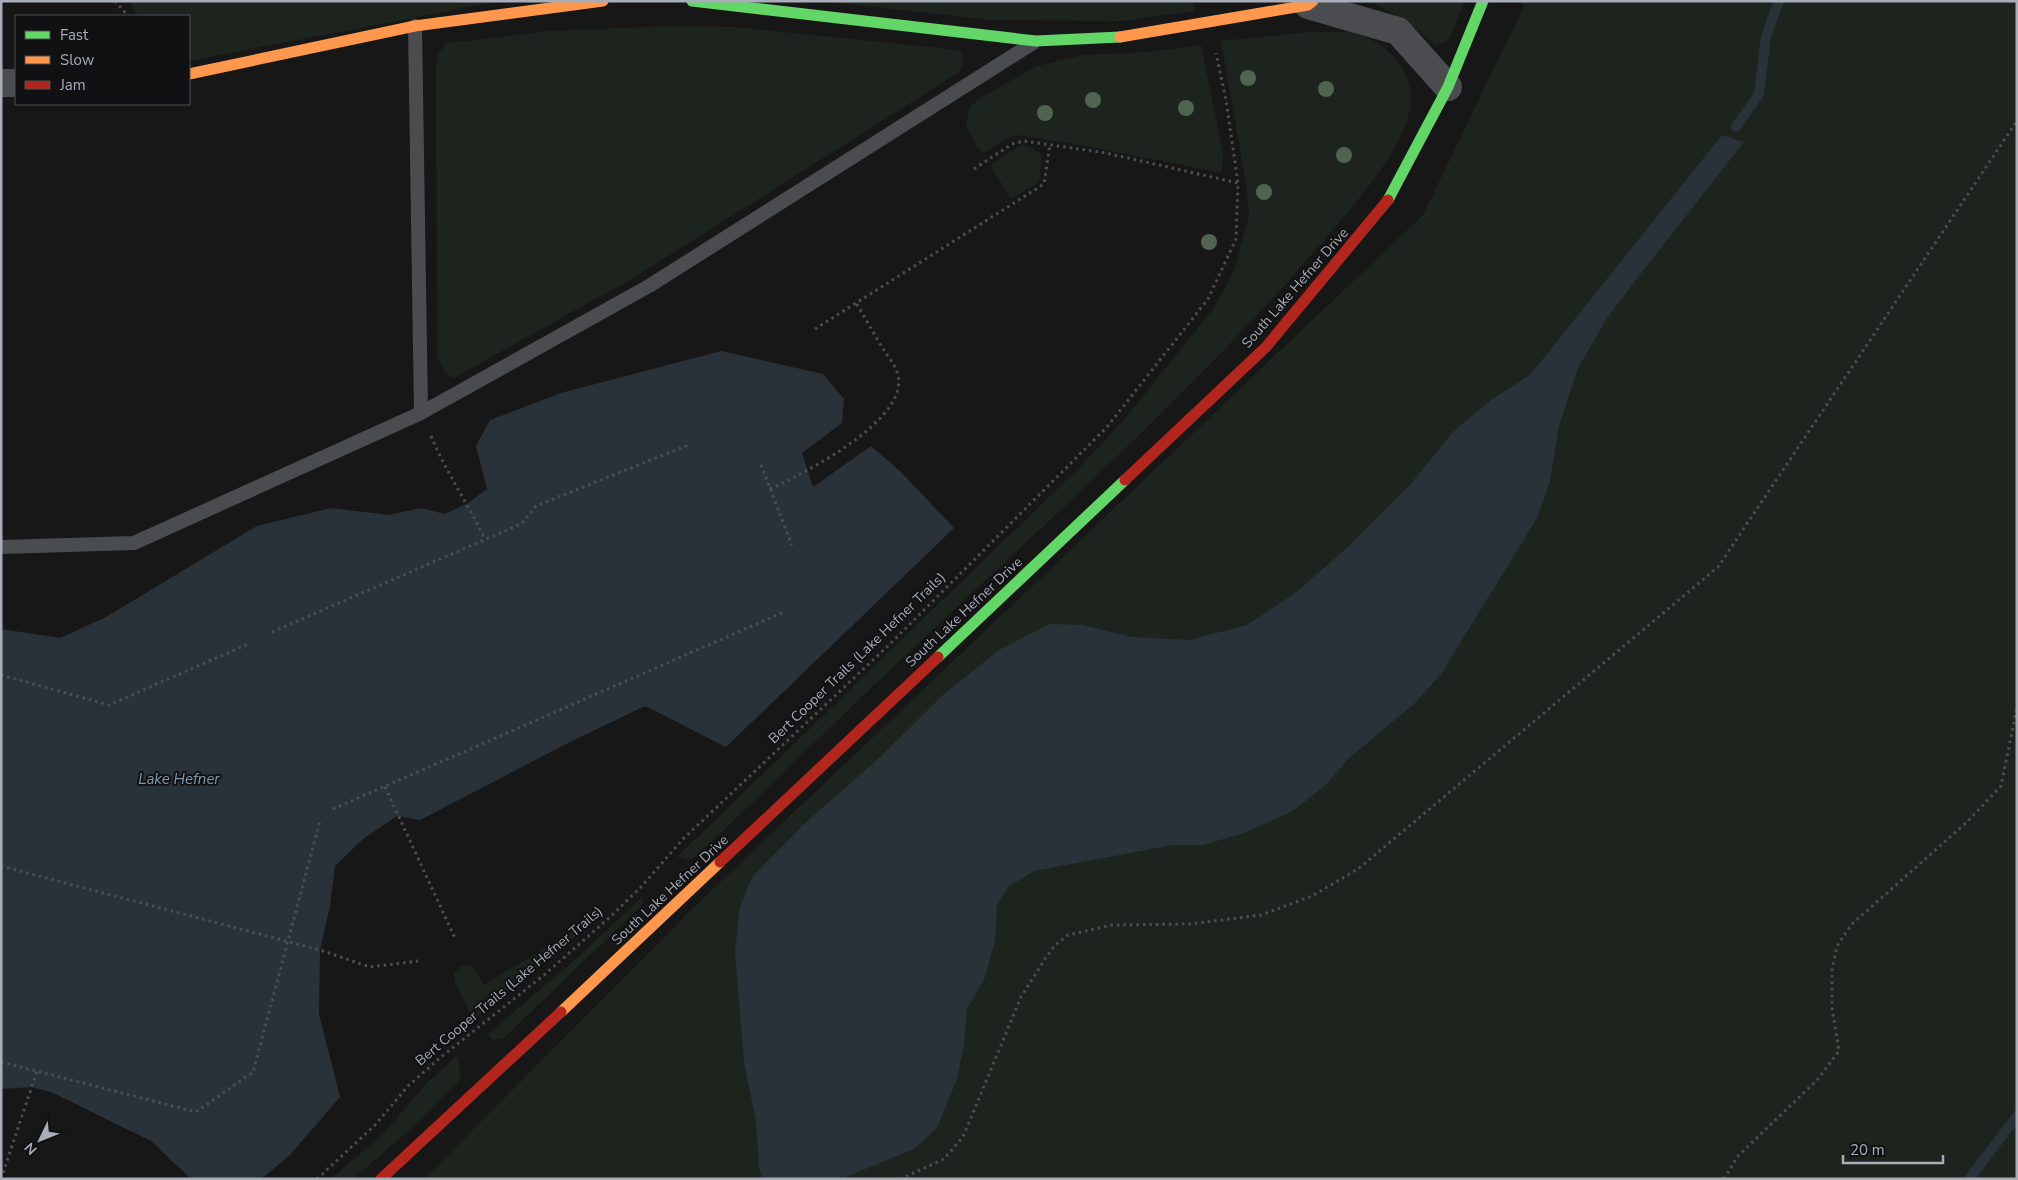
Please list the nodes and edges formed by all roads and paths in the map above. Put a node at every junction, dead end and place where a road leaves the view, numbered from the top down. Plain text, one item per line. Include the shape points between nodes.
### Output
1 (115, 1) edge
2 (603, 1) edge
3 (692, 1) edge
4 (1482, 1) edge
5 (1311, 3) edge
6 (127, 15) edge
7 (415, 26) junction
8 (1036, 41) junction
9 (1217, 59) dead end
10 (190, 74) edge
11 (1, 83) edge
12 (15, 83) edge
13 (1448, 87) junction
14 (2017, 121) edge
15 (1050, 144) junction
16 (974, 169) dead end
17 (1238, 183) junction
18 (856, 303) junction
19 (815, 329) dead end
20 (421, 413) junction
21 (690, 444) dead end
22 (761, 466) dead end
23 (770, 489) junction
24 (484, 539) junction
25 (792, 545) dead end
26 (1, 547) edge
27 (784, 612) dead end
28 (272, 632) dead end
29 (248, 644) dead end
30 (1, 675) edge
31 (2017, 707) edge
32 (385, 787) junction
33 (333, 809) dead end
34 (320, 821) dead end
35 (1, 866) edge
36 (455, 938) dead end
37 (289, 942) junction
38 (418, 961) dead end
39 (1, 1062) edge
40 (37, 1071) junction
41 (1, 1179) edge
42 (317, 1179) edge
43 (381, 1179) edge
44 (900, 1179) edge
45 (1724, 1179) edge

1 - 6 path
2 - 7 street
3 - 8 street
4 - 13 street, South Lake Hefner Drive
5 - 8 street via 1130,36
5 - 13 street via 1398,31
7 - 10 street
7 - 20 lane
8 - 20 lane via 649,286
9 - 17 path, Bert Cooper Trails (Lake Hefner Trails)
11 - 12 street
13 - 43 street, South Lake Hefner Drive via 1387,203 1266,347
14 - 44 path via 1718,567 1358,869 1335,883 1312,896 1261,915 1190,924 1112,925 1068,935 1045,958 1021,996 963,1138 944,1159
15 - 16 path via 1018,141
15 - 17 path via 1106,152
15 - 18 path via 1044,184
17 - 42 path, Bert Cooper Trails (Lake Hefner Trails) via 1236,239 1208,299 1107,427 890,644 684,838 609,918 428,1068 376,1124
18 - 19 path
18 - 23 path via 898,373 897,390 881,420 867,431 809,471
20 - 24 path via 440,457 468,503
20 - 26 lane via 134,543
21 - 24 path via 536,506 521,524
22 - 23 path
23 - 25 path
24 - 28 path
27 - 32 path
29 - 30 path via 109,705
31 - 45 path via 2001,786 1966,822 1852,924 1837,946 1832,970 1832,1008 1839,1051 1817,1080 1738,1156
32 - 33 path
32 - 36 path
34 - 37 path
35 - 37 path
37 - 38 path via 370,967
37 - 40 path via 253,1072 196,1112
39 - 40 path
40 - 41 path

